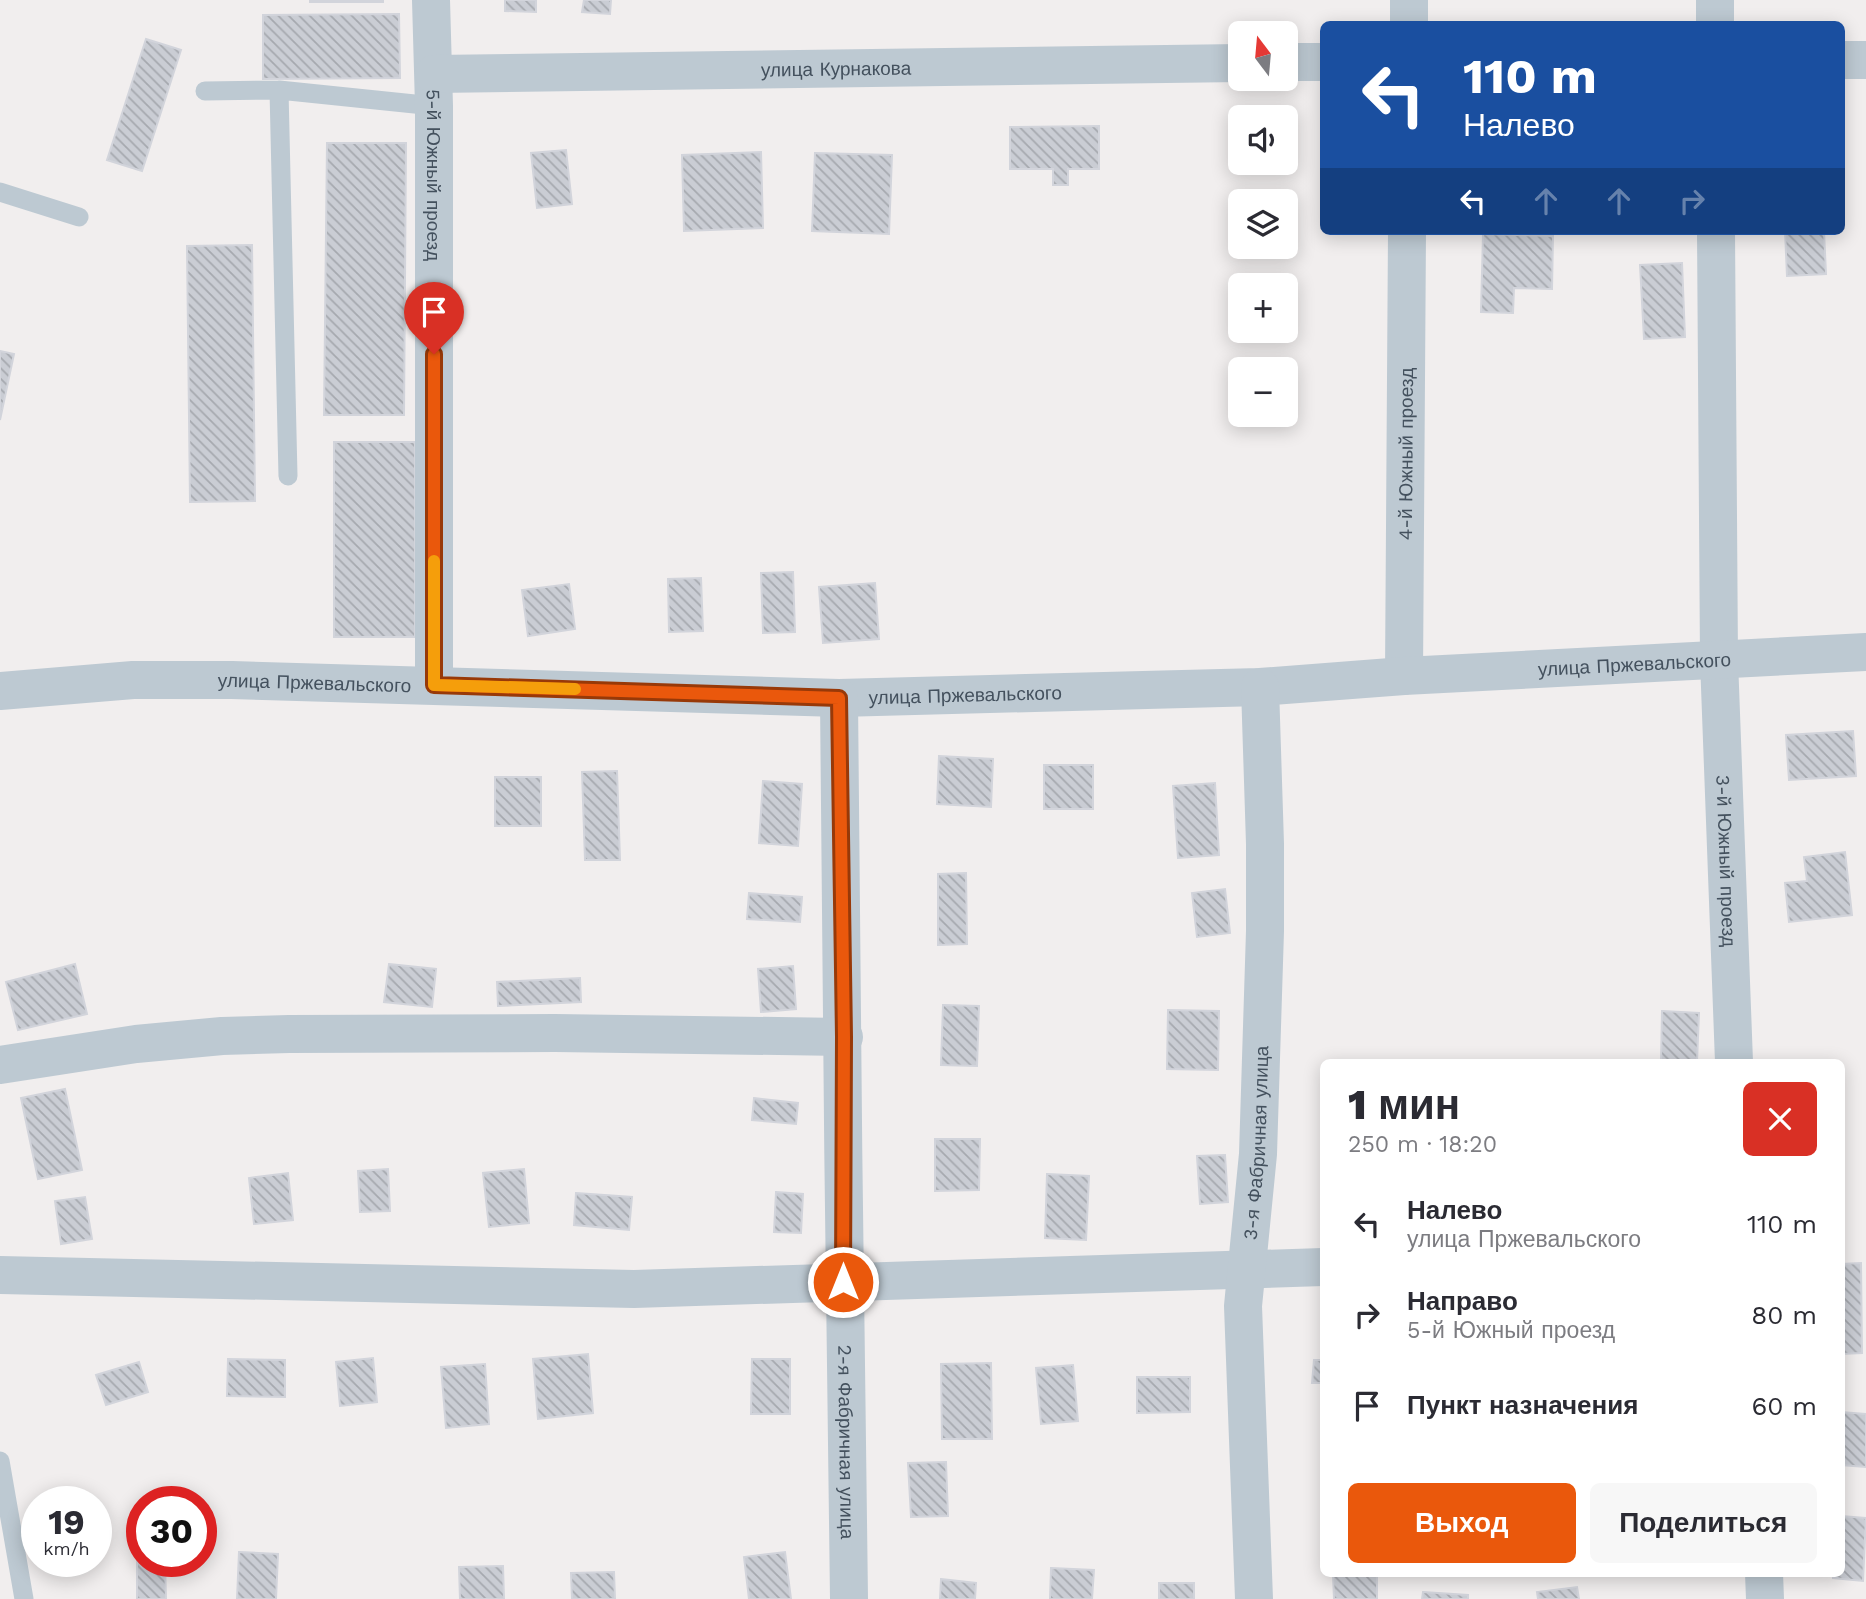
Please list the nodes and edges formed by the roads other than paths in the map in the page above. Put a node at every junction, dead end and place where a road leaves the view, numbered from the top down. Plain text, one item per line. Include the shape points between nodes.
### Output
1 (431, 0) edge
2 (1409, 0) edge
3 (1715, 0) edge
4 (1409, 21) edge
5 (1715, 21) edge
6 (1845, 60) edge
7 (1866, 60) edge
8 (1298, 62) edge
9 (1320, 62) edge
10 (1228, 63) edge
11 (279, 90) junction
12 (434, 90) junction
13 (205, 91) dead end
14 (0, 192) edge
15 (79, 217) dead end
16 (1407, 235) edge
17 (1716, 235) edge
18 (288, 476) dead end
19 (1866, 652) edge
20 (1719, 660) junction
21 (1404, 676) junction
22 (434, 685) junction
23 (1260, 687) junction
24 (0, 691) edge
25 (839, 698) junction
26 (844, 1037) junction
27 (1734, 1059) edge
28 (0, 1065) edge
29 (1320, 1267) edge
30 (1246, 1270) junction
31 (0, 1275) edge
32 (843, 1282) junction
33 (0, 1461) edge
34 (1764, 1577) edge
35 (24, 1599) edge
36 (849, 1599) edge
37 (1254, 1599) edge
38 (1765, 1599) edge

1 - 12 street, 5-й Южный проезд
2 - 4 street
3 - 5 street
6 - 7 street
8 - 9 street
10 - 12 street, улица Курнакова
11 - 12 lane
11 - 13 lane
11 - 18 lane
12 - 22 street, 5-й Южный проезд
14 - 15 lane
16 - 21 street, 4-й Южный проезд
17 - 20 street, 3-й Южный проезд
19 - 20 street, улица Пржевальского
20 - 21 street, улица Пржевальского
20 - 27 street, 3-й Южный проезд
21 - 23 street, улица Пржевальского
22 - 24 street, улица Пржевальского via 156,680
22 - 25 street, улица Пржевальского
23 - 25 street, улица Пржевальского
23 - 30 street, 3-я Фабричная улица via 1265,932 1258,1154
25 - 26 street, 2-я Фабричная улица
26 - 28 street via 275,1034 136,1044
26 - 32 street, 2-я Фабричная улица
29 - 30 street
30 - 32 street
30 - 37 street, 3-я Фабричная улица
31 - 32 street via 572,1289
32 - 36 street, 2-я Фабричная улица
33 - 35 lane
34 - 38 street

